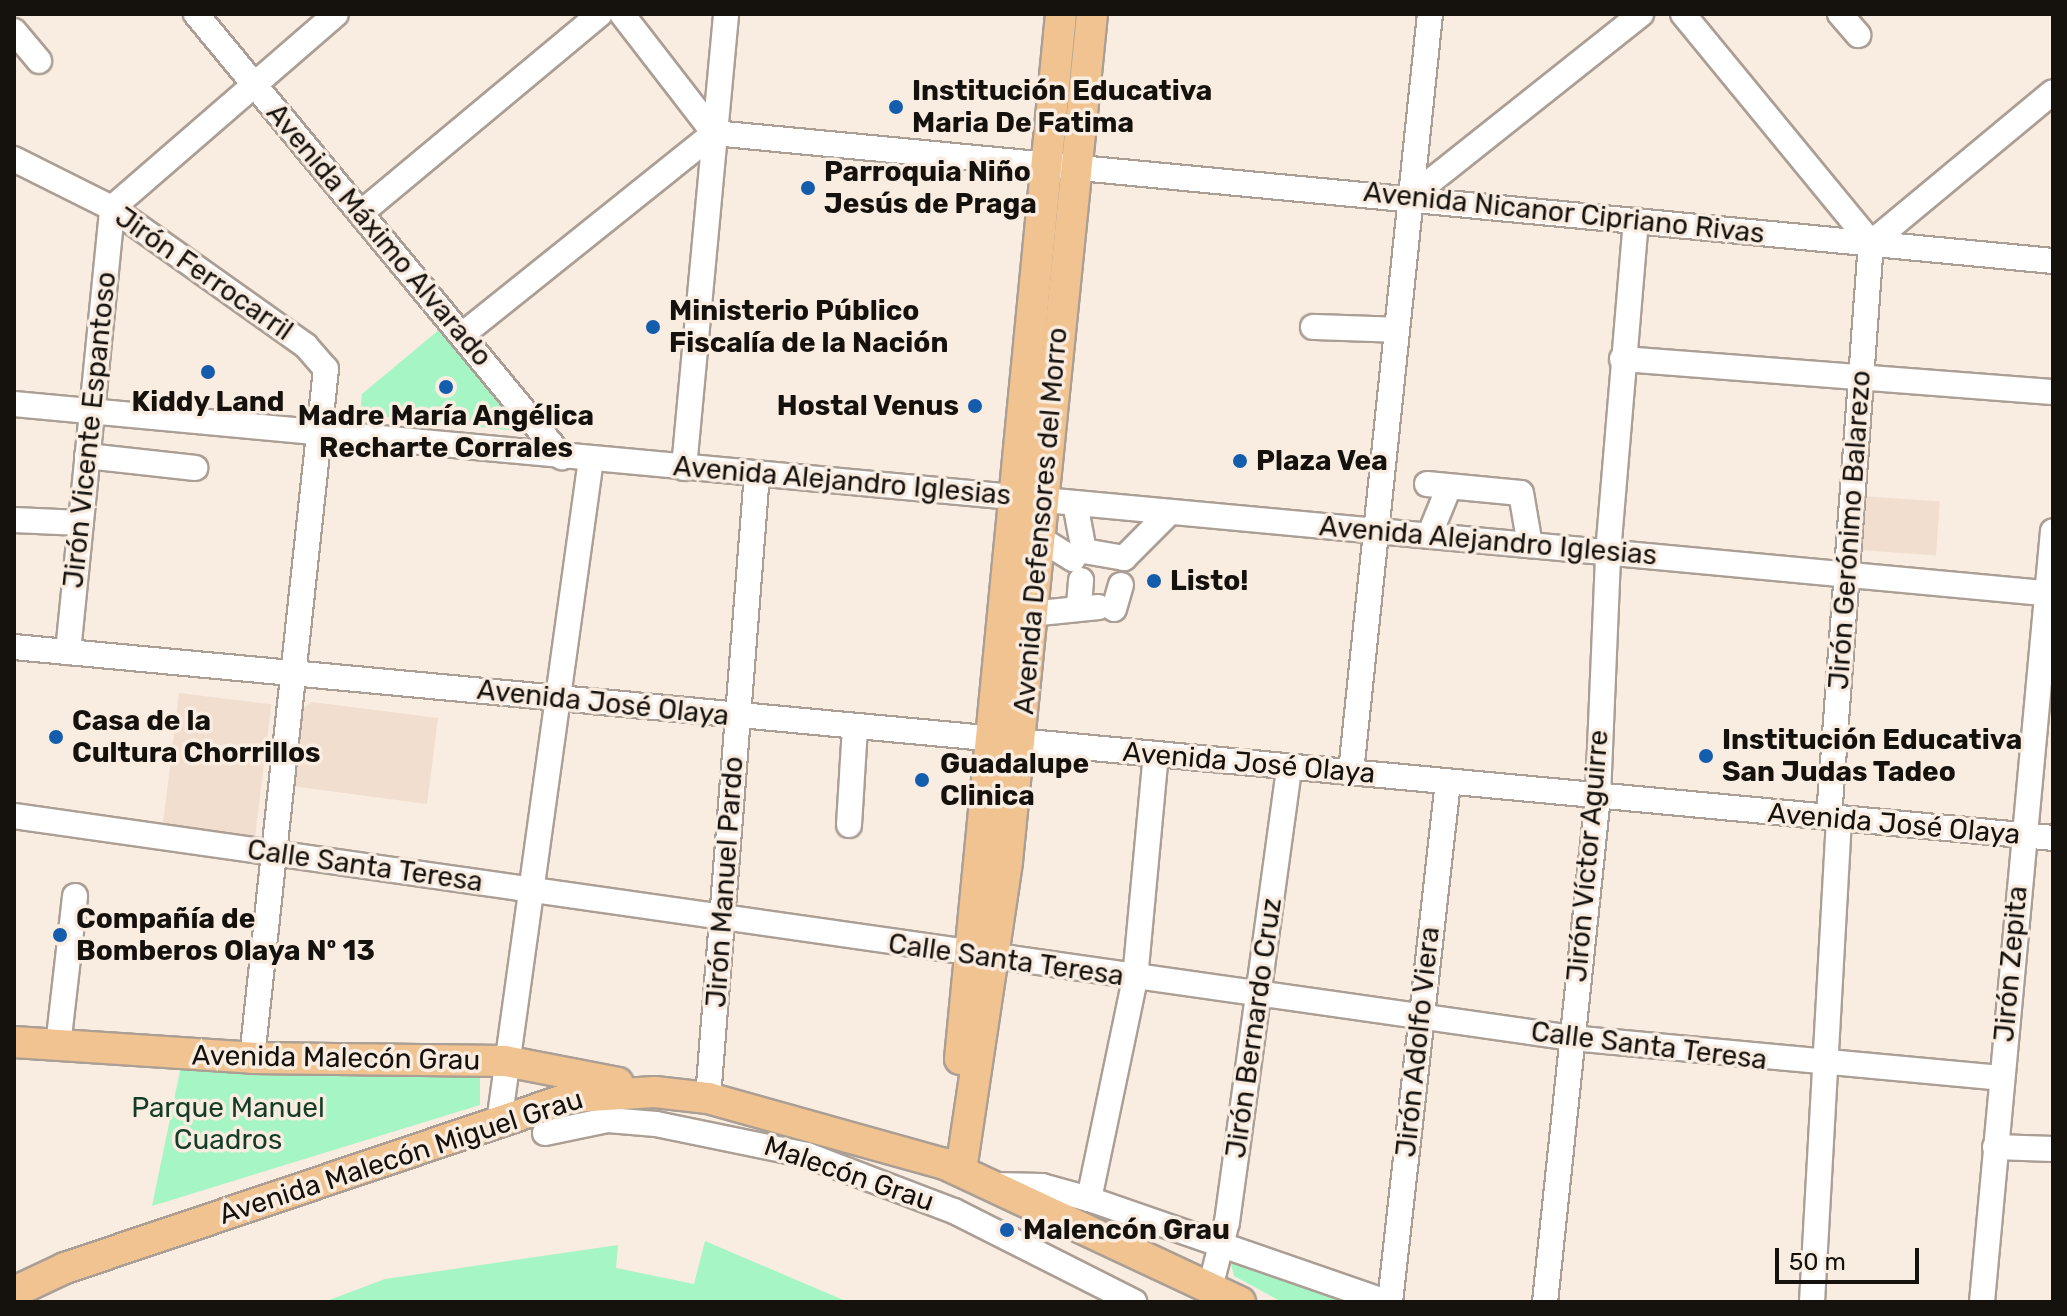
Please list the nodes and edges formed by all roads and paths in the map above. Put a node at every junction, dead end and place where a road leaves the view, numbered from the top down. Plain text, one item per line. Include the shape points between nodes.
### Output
1 (196, 14) edge
2 (336, 14) edge
3 (600, 14) edge
4 (622, 14) edge
5 (726, 14) edge
6 (1061, 14) edge
7 (1092, 14) edge
8 (1430, 14) edge
9 (1641, 14) edge
10 (1683, 14) edge
11 (1840, 14) edge
12 (14, 31) edge
13 (1858, 35) dead end
14 (39, 61) dead end
15 (252, 81) junction
16 (2053, 92) edge
17 (714, 133) junction
18 (14, 159) edge
19 (1061, 167) junction
20 (1411, 197) junction
21 (112, 208) junction
22 (361, 213) junction
23 (1636, 220) junction
24 (1871, 243) junction
25 (2053, 261) edge
26 (1313, 327) dead end
27 (1397, 330) junction
28 (462, 335) junction
29 (1622, 359) junction
30 (1861, 377) junction
31 (2053, 392) edge
32 (14, 404) edge
33 (92, 412) junction
34 (317, 433) junction
35 (87, 456) junction
36 (562, 457) junction
37 (591, 459) junction
38 (195, 468) dead end
39 (684, 468) junction
40 (757, 474) junction
41 (1028, 497) junction
42 (1075, 503) junction
43 (1170, 512) junction
44 (14, 520) edge
45 (81, 523) junction
46 (1376, 531) junction
47 (2053, 531) edge
48 (1429, 536) junction
49 (1039, 538) junction
50 (1530, 545) junction
51 (1608, 553) junction
52 (1123, 568) junction
53 (1847, 575) junction
54 (1088, 581) junction
55 (2050, 594) edge
56 (1030, 614) junction
57 (14, 647) edge
58 (68, 652) junction
59 (291, 671) junction
60 (560, 699) junction
61 (738, 716) junction
62 (855, 727) junction
63 (1006, 740) junction
64 (1156, 754) junction
65 (1289, 767) junction
66 (1351, 772) junction
67 (1448, 782) junction
68 (1598, 796) junction
69 (14, 816) edge
70 (1834, 818) junction
71 (849, 825) dead end
72 (2022, 836) junction
73 (2053, 838) edge
74 (270, 853) junction
75 (531, 889) junction
76 (75, 896) dead end
77 (722, 919) junction
78 (983, 957) junction
79 (1135, 979) junction
80 (1259, 994) junction
81 (1421, 1018) junction
82 (1571, 1038) junction
83 (14, 1042) edge
84 (58, 1046) junction
85 (252, 1058) junction
86 (505, 1061) junction
87 (1826, 1067) junction
88 (2002, 1078) junction
89 (655, 1092) junction
90 (708, 1098) junction
91 (499, 1123) junction
92 (545, 1133) dead end
93 (1995, 1147) junction
94 (2053, 1149) edge
95 (953, 1167) junction
96 (995, 1185) junction
97 (1089, 1199) junction
98 (1222, 1243) junction
99 (1210, 1288) junction
100 (14, 1292) edge
101 (1134, 1302) edge
102 (1240, 1302) edge
103 (1388, 1302) edge
104 (1545, 1302) edge
105 (1812, 1302) edge
106 (1982, 1302) edge

1 - 15 street, Avenida Máximo Alvarado
2 - 15 street
3 - 22 street
4 - 17 street
5 - 17 street
6 - 19 main road, Avenida Defensores del Morro
7 - 19 main road, Avenida Defensores del Morro
8 - 20 street
9 - 20 street
10 - 24 street
11 - 13 street
12 - 14 street
15 - 21 street
15 - 22 street, Avenida Máximo Alvarado
16 - 24 street
17 - 19 street, Avenida Nicanor Cipriano Rivas
17 - 28 street
17 - 39 street
18 - 21 street, Jirón Ferrocarril
19 - 20 street, Avenida Nicanor Cipriano Rivas
19 - 41 main road, Avenida Defensores del Morro
20 - 23 street, Avenida Nicanor Cipriano Rivas
20 - 27 street
21 - 33 street, Jirón Vicente Espantoso
21 - 34 street, Jirón Ferrocarril via 319,357 329,389
22 - 28 street, Avenida Máximo Alvarado
23 - 24 street, Avenida Nicanor Cipriano Rivas
23 - 29 street, Jirón Víctor Aguirre
24 - 25 street, Avenida Nicanor Cipriano Rivas
24 - 30 street, Jirón Gerónimo Balarezo
26 - 27 street
27 - 46 street
28 - 36 street, Avenida Máximo Alvarado
29 - 30 street
29 - 51 street, Jirón Víctor Aguirre
30 - 31 street
30 - 53 street, Jirón Gerónimo Balarezo
32 - 33 street, Avenida Alejandro Iglesias
33 - 34 street, Avenida Alejandro Iglesias
33 - 35 street, Jirón Vicente Espantoso
34 - 36 street, Avenida Alejandro Iglesias
34 - 59 street, Jirón Ferrocarril
35 - 38 street
35 - 45 street, Jirón Vicente Espantoso
36 - 37 street, Avenida Alejandro Iglesias
37 - 39 street, Avenida Alejandro Iglesias
37 - 60 street
39 - 40 street, Avenida Alejandro Iglesias
40 - 41 street, Avenida Alejandro Iglesias
40 - 61 street, Jirón Manuel Pardo
41 - 42 street, Avenida Alejandro Iglesias
41 - 49 main road, Avenida Defensores del Morro
41 - 63 main road, Avenida Defensores del Morro
42 - 43 street, Avenida Alejandro Iglesias
42 - 54 street
43 - 46 street, Avenida Alejandro Iglesias
43 - 52 street
44 - 45 street
45 - 58 street, Jirón Vicente Espantoso
46 - 48 street, Avenida Alejandro Iglesias
46 - 66 street
47 - 55 street, Jirón Zepita
48 - 50 street, Avenida Alejandro Iglesias
48 - 50 street via 1438,486 1521,493
49 - 54 street
49 - 56 main road, Avenida Defensores del Morro
50 - 51 street, Avenida Alejandro Iglesias
51 - 53 street, Avenida Alejandro Iglesias
51 - 68 street, Jirón Víctor Aguirre
52 - 54 street
52 - 54 street
53 - 55 street, Avenida Alejandro Iglesias
53 - 70 street, Jirón Gerónimo Balarezo
54 - 56 street
55 - 72 street, Jirón Zepita
56 - 63 main road, Avenida Defensores del Morro
57 - 58 street, Avenida José Olaya
58 - 59 street, Avenida José Olaya
59 - 60 street, Avenida José Olaya
59 - 74 street, Jirón Ferrocarril
60 - 61 street, Avenida José Olaya
60 - 75 street
61 - 62 street, Avenida José Olaya
61 - 77 street, Jirón Manuel Pardo
62 - 63 street, Avenida José Olaya
62 - 71 street
63 - 64 street, Avenida José Olaya
63 - 78 main road, Avenida Defensores del Morro
64 - 65 street, Avenida José Olaya
64 - 79 street
65 - 66 street, Avenida José Olaya
65 - 80 street, Jirón Bernardo Cruz
66 - 67 street, Avenida José Olaya
67 - 68 street, Avenida José Olaya
67 - 81 street, Jirón Adolfo Viera
68 - 70 street, Avenida José Olaya
68 - 82 street, Jirón Víctor Aguirre
69 - 74 street, Calle Santa Teresa
70 - 72 street, Avenida José Olaya
70 - 87 street, Jirón Gerónimo Balarezo
72 - 73 street, Avenida José Olaya
72 - 88 street, Jirón Zepita
74 - 75 street, Calle Santa Teresa
74 - 85 street, Jirón Ferrocarril
75 - 77 street, Calle Santa Teresa
75 - 86 street
76 - 84 street
77 - 78 street, Calle Santa Teresa
77 - 90 street, Jirón Manuel Pardo
78 - 79 street, Calle Santa Teresa
78 - 95 main road, Avenida Defensores del Morro
79 - 80 street, Calle Santa Teresa
79 - 97 street
80 - 81 street, Calle Santa Teresa
80 - 98 street, Jirón Bernardo Cruz
81 - 82 street, Calle Santa Teresa
81 - 103 street, Jirón Adolfo Viera
82 - 87 street, Calle Santa Teresa
82 - 104 street, Jirón Víctor Aguirre
83 - 84 main road, Avenida Malecón Grau
84 - 85 main road, Avenida Malecón Grau
85 - 86 main road, Avenida Malecón Grau
86 - 89 main road, Avenida Malecón Grau
86 - 91 street
87 - 88 street, Calle Santa Teresa
87 - 105 street, Jirón Gerónimo Balarezo
88 - 93 street, Jirón Zepita
89 - 90 main road, Avenida Malecón Miguel Grau
89 - 91 main road, Avenida Malecón Miguel Grau via 573,1097
90 - 95 main road, Avenida Malecón Miguel Grau
91 - 100 main road, Avenida Malecón Miguel Grau via 65,1268
92 - 101 street, Malecón Grau via 608,1120 656,1124 796,1152 954,1211
93 - 94 street
93 - 106 street, Jirón Zepita
95 - 96 main road, Avenida Malecón Miguel Grau
96 - 97 street via 1042,1186
96 - 99 main road, Avenida Malecón Miguel Grau
97 - 98 street
98 - 99 street, Jirón Bernardo Cruz
98 - 103 street
99 - 102 main road, Avenida Malecón Miguel Grau

